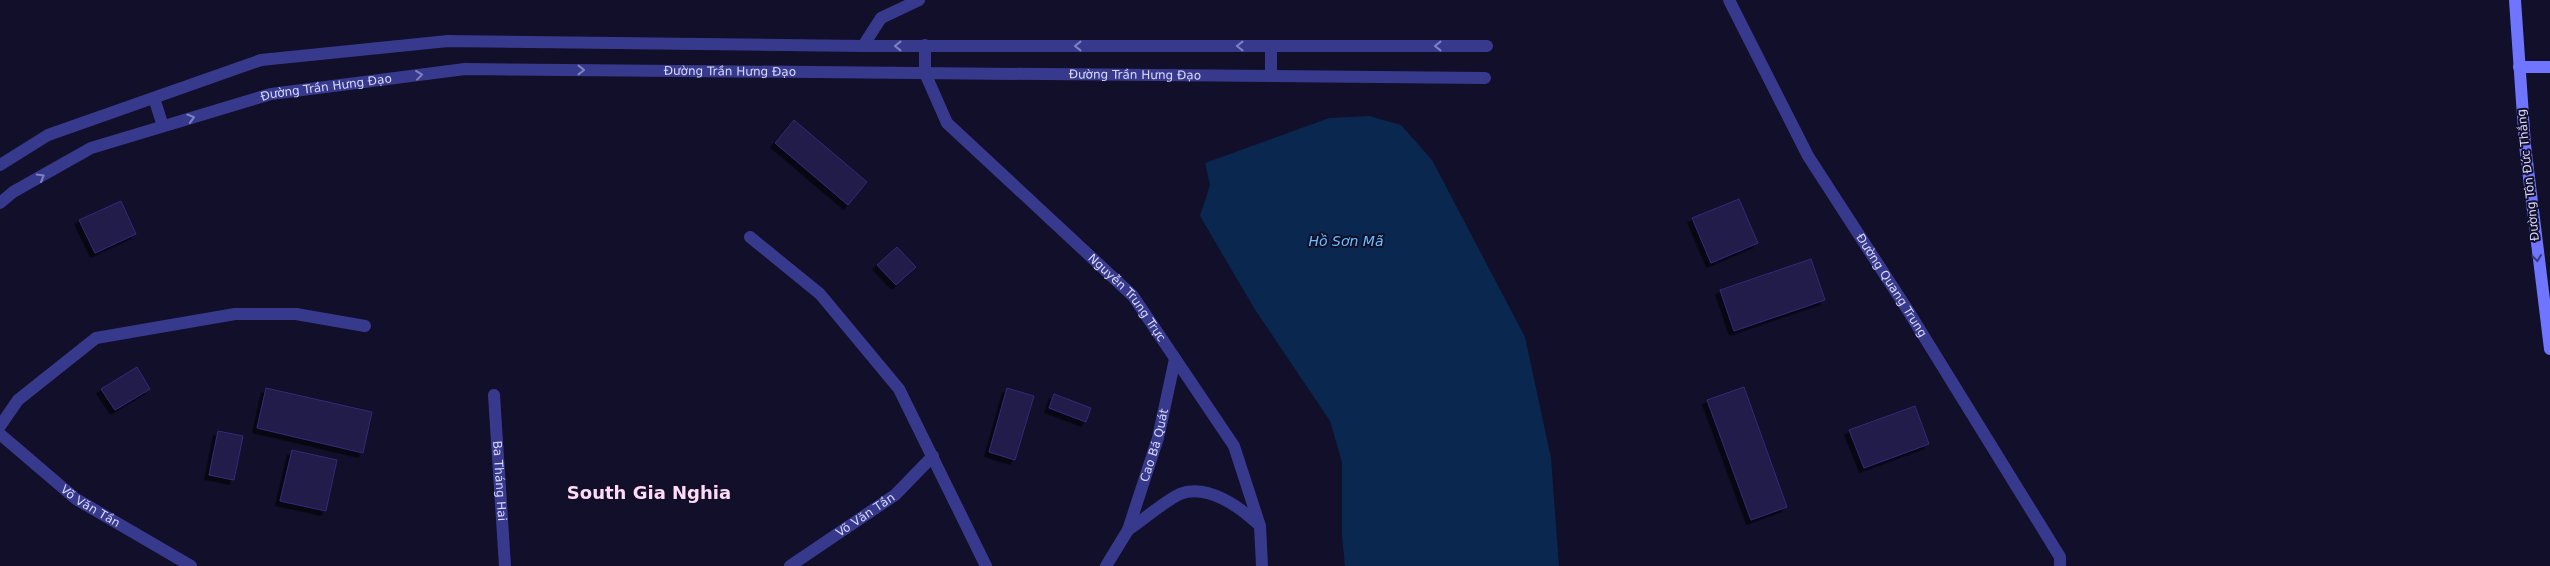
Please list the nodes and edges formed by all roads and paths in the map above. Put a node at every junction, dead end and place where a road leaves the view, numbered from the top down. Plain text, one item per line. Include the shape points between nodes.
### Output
1 (919, 0) edge
2 (1729, 0) edge
3 (2515, 0) edge
4 (863, 46) junction
5 (925, 46) junction
6 (1271, 46) junction
7 (1486, 46) dead end
8 (2518, 67) junction
9 (2550, 67) edge
10 (925, 73) junction
11 (1271, 76) junction
12 (1485, 78) dead end
13 (154, 98) junction
14 (163, 126) junction
15 (0, 165) edge
16 (0, 203) edge
17 (750, 238) dead end
18 (366, 326) dead end
19 (2550, 349) edge
20 (1175, 359) junction
21 (494, 395) dead end
22 (0, 426) edge
23 (0, 434) edge
24 (933, 456) junction
25 (1260, 526) junction
26 (1128, 530) junction
27 (190, 566) edge
28 (506, 566) edge
29 (790, 566) edge
30 (986, 566) edge
31 (1106, 566) edge
32 (1262, 566) edge
33 (2060, 566) edge

1 - 4 street via 881,18
2 - 33 street, Đường Quang Trung via 1808,156 1918,326 2060,557
3 - 8 main road, Đường Tôn Đức Thắng
5 -> 4 street
4 - 13 street via 448,40 260,60
6 -> 5 street
5 - 10 street
7 -> 6 street
6 - 11 street
8 - 9 main road
8 -> 19 main road, Đường Tôn Đức Thắng via 2531,212
10 - 11 street, Đường Trần Hưng Đạo
14 -> 10 street, Đường Trần Hưng Đạo via 271,94 466,69
10 - 20 street, Nguyễn Trung Trực via 947,123 1133,296
11 - 12 street, Đường Trần Hưng Đạo
13 - 14 street
13 - 15 street via 48,135
16 -> 14 street, Đường Trần Hưng Đạo via 91,148
17 - 24 street via 820,294 899,389
18 - 22 street via 296,314 235,314 96,338 18,400
20 - 25 street, Nguyễn Trung Trực via 1234,446
20 - 26 street, Cao Bá Quát via 1158,438
21 - 28 street, Ba Tháng Hai
23 - 27 street, Võ Văn Tần via 76,498
24 - 29 street, Võ Văn Tần via 895,495
24 - 30 street
25 - 26 street, Cao Bá Quát via 1248,514 1208,491 1180,494
25 - 32 street, Nguyễn Trung Trực
26 - 31 street, Cao Bá Quát

